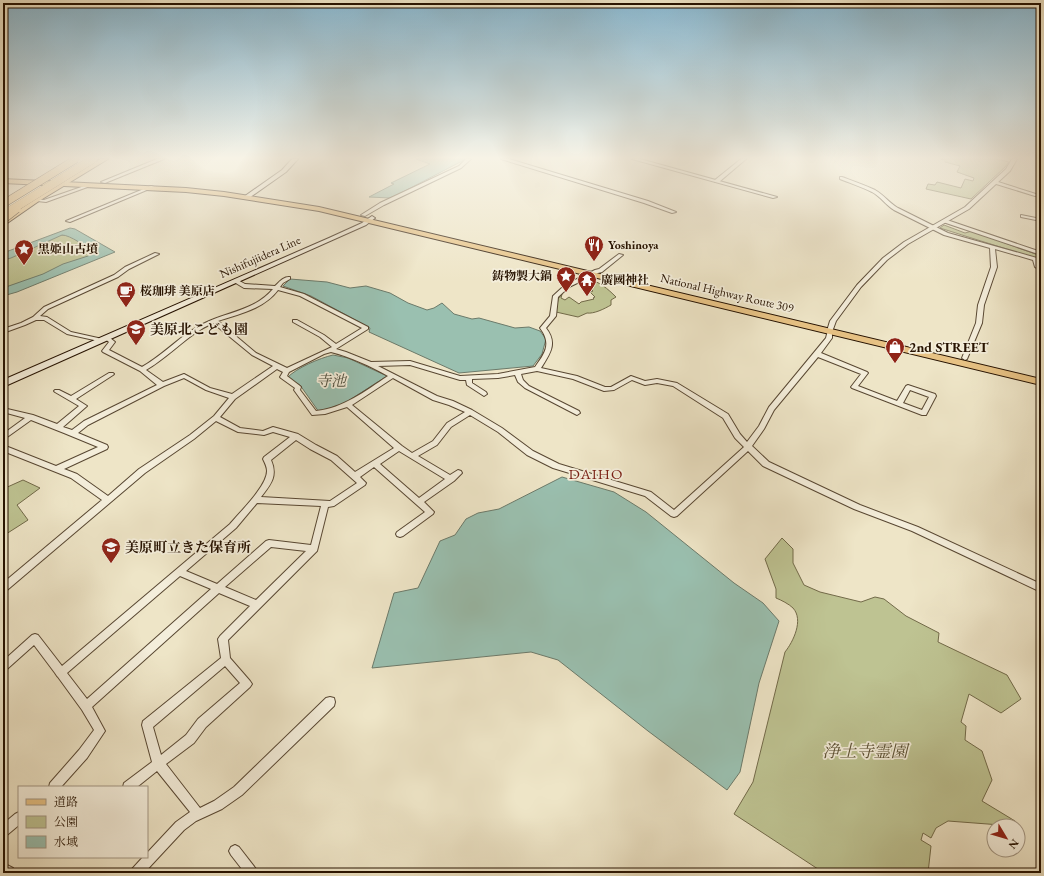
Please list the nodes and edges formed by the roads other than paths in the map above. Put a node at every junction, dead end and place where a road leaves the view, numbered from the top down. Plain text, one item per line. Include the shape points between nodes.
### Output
1 (16, 200) edge
2 (26, 200) edge
3 (32, 200) edge
4 (37, 200) joint
5 (47, 200) edge
6 (122, 200) edge
7 (271, 200) edge
8 (391, 200) edge
9 (639, 200) edge
10 (886, 200) edge
11 (977, 200) edge
12 (3, 208) edge
13 (674, 212) dead end
14 (3, 215) edge
15 (1023, 216) dead end
16 (368, 218) junction
17 (3, 220) edge
18 (1041, 220) edge
19 (68, 221) dead end
20 (945, 221) junction
21 (3, 224) edge
22 (932, 228) junction
23 (992, 247) junction
24 (157, 254) dead end
25 (622, 254) dead end
26 (1041, 254) edge
27 (1041, 268) edge
28 (594, 273) junction
29 (288, 278) dead end
30 (236, 281) junction
31 (276, 288) junction
32 (35, 318) junction
33 (214, 321) junction
34 (295, 321) dead end
35 (831, 329) junction
36 (3, 331) edge
37 (104, 340) junction
38 (333, 348) junction
39 (818, 354) junction
40 (966, 358) junction
41 (370, 364) junction
42 (277, 366) junction
43 (536, 369) junction
44 (142, 370) junction
45 (287, 371) junction
46 (517, 372) junction
47 (111, 374) dead end
48 (1041, 375) edge
49 (392, 376) junction
50 (469, 377) junction
51 (1041, 382) edge
52 (3, 384) edge
53 (162, 385) junction
54 (57, 391) dead end
55 (484, 394) dead end
56 (233, 397) junction
57 (71, 399) junction
58 (347, 404) junction
59 (899, 404) junction
60 (3, 410) edge
61 (470, 412) junction
62 (576, 413) dead end
63 (31, 417) junction
64 (216, 418) junction
65 (58, 427) junction
66 (73, 433) junction
67 (296, 436) junction
68 (3, 438) edge
69 (747, 447) junction
70 (3, 448) edge
71 (399, 448) junction
72 (412, 456) junction
73 (375, 464) junction
74 (57, 469) junction
75 (458, 474) dead end
76 (355, 476) junction
77 (451, 478) junction
78 (108, 500) junction
79 (255, 500) junction
80 (419, 502) junction
81 (325, 504) junction
82 (400, 534) dead end
83 (314, 549) junction
84 (180, 572) junction
85 (3, 588) edge
86 (217, 588) junction
87 (1041, 588) edge
88 (257, 605) junction
89 (226, 660) junction
90 (3, 667) edge
91 (60, 673) junction
92 (330, 702) dead end
93 (86, 706) junction
94 (158, 763) junction
95 (55, 786) edge
96 (129, 786) edge
97 (198, 814) junction
98 (18, 819) edge
99 (3, 831) edge
100 (235, 851) dead end
101 (3, 870) edge
102 (8, 873) edge
103 (136, 873) edge
104 (252, 873) edge

1 - 12 highway
2 - 14 highway, bridge
3 - 17 main road, bridge
4 - 5 street
4 - 21 main road
6 - 19 street
7 - 16 main road, National Highway Route 309
8 - 16 street via 382,204
9 - 13 street
10 - 22 street via 896,209
11 - 20 street
15 - 18 street
16 - 28 main road, National Highway Route 309
16 - 30 main road, Nishifujiidera Line
20 - 22 street
20 - 26 street
22 - 23 street
22 - 35 street via 897,249 872,271 833,321
23 - 27 street via 1035,259 1037,266
23 - 40 street via 994,267 981,305 979,323
24 - 32 street via 46,308
25 - 28 street
28 - 35 main road, National Highway Route 309
28 - 43 street via 567,286 555,297 553,316 543,328 551,341 547,355
29 - 31 street via 280,282
30 - 31 street via 244,286
30 - 37 main road, Nishifujiidera Line
31 - 33 street via 271,295 254,305
31 - 38 street via 312,300 366,328
32 - 36 street
32 - 37 street via 45,318 69,333
33 - 42 street via 254,354
33 - 44 street via 199,328 153,365
34 - 38 street via 322,336
35 - 39 street
35 - 40 main road, National Highway Route 309
35 - 51 main road, National Highway Route 309
37 - 44 street via 112,342 105,351
37 - 52 main road, Nishifujiidera Line
38 - 41 street
38 - 45 street
39 - 59 street via 865,372 854,387
39 - 69 street via 771,409 762,427
40 - 48 main road, National Highway Route 309
41 - 49 street
41 - 50 street via 410,362 460,378
42 - 45 street
42 - 56 street
43 - 46 street
43 - 69 street via 575,377 604,389 612,388 631,378 645,383 657,381 675,384 726,416 737,436
44 - 53 street
45 - 58 street via 283,377 298,387 297,390 314,413 326,413
46 - 50 street via 498,376
46 - 62 street via 520,381 527,387
47 - 57 street
49 - 58 street
49 - 61 street
50 - 55 street via 469,384
53 - 56 street via 184,376 204,388
53 - 66 street via 86,423
54 - 57 street
56 - 64 street
57 - 65 street via 84,406
58 - 71 street
59 - 59 street via 924,413 933,396 908,387
60 - 63 street
61 - 69 street via 500,430 530,453 556,466 648,494 674,514
61 - 72 street via 449,425 435,443
63 - 65 street
63 - 68 street
64 - 67 street via 238,430 264,432 273,429
64 - 78 street via 142,471
65 - 66 street
66 - 74 street via 104,447
67 - 76 street via 334,458
67 - 79 street via 267,459 272,471
69 - 87 street via 766,464
70 - 74 street
71 - 72 street
71 - 73 street
72 - 77 street
73 - 76 street
73 - 80 street
74 - 78 street via 74,476
75 - 77 street
76 - 81 street via 362,483 331,504
77 - 80 street
78 - 85 street
79 - 81 street
79 - 84 street via 232,526
80 - 82 street via 430,512
81 - 83 street
83 - 86 street via 269,542
83 - 88 street
84 - 86 street
84 - 91 street
86 - 88 street
86 - 93 street
88 - 89 street via 223,639
89 - 94 street via 147,725
89 - 94 street via 247,684 202,723 190,739
90 - 91 street via 35,638
91 - 93 street
92 - 97 street via 238,791 218,805
93 - 95 street via 100,732
94 - 96 street
94 - 97 street
97 - 103 street via 180,826
98 - 99 street
100 - 104 street
101 - 102 street

